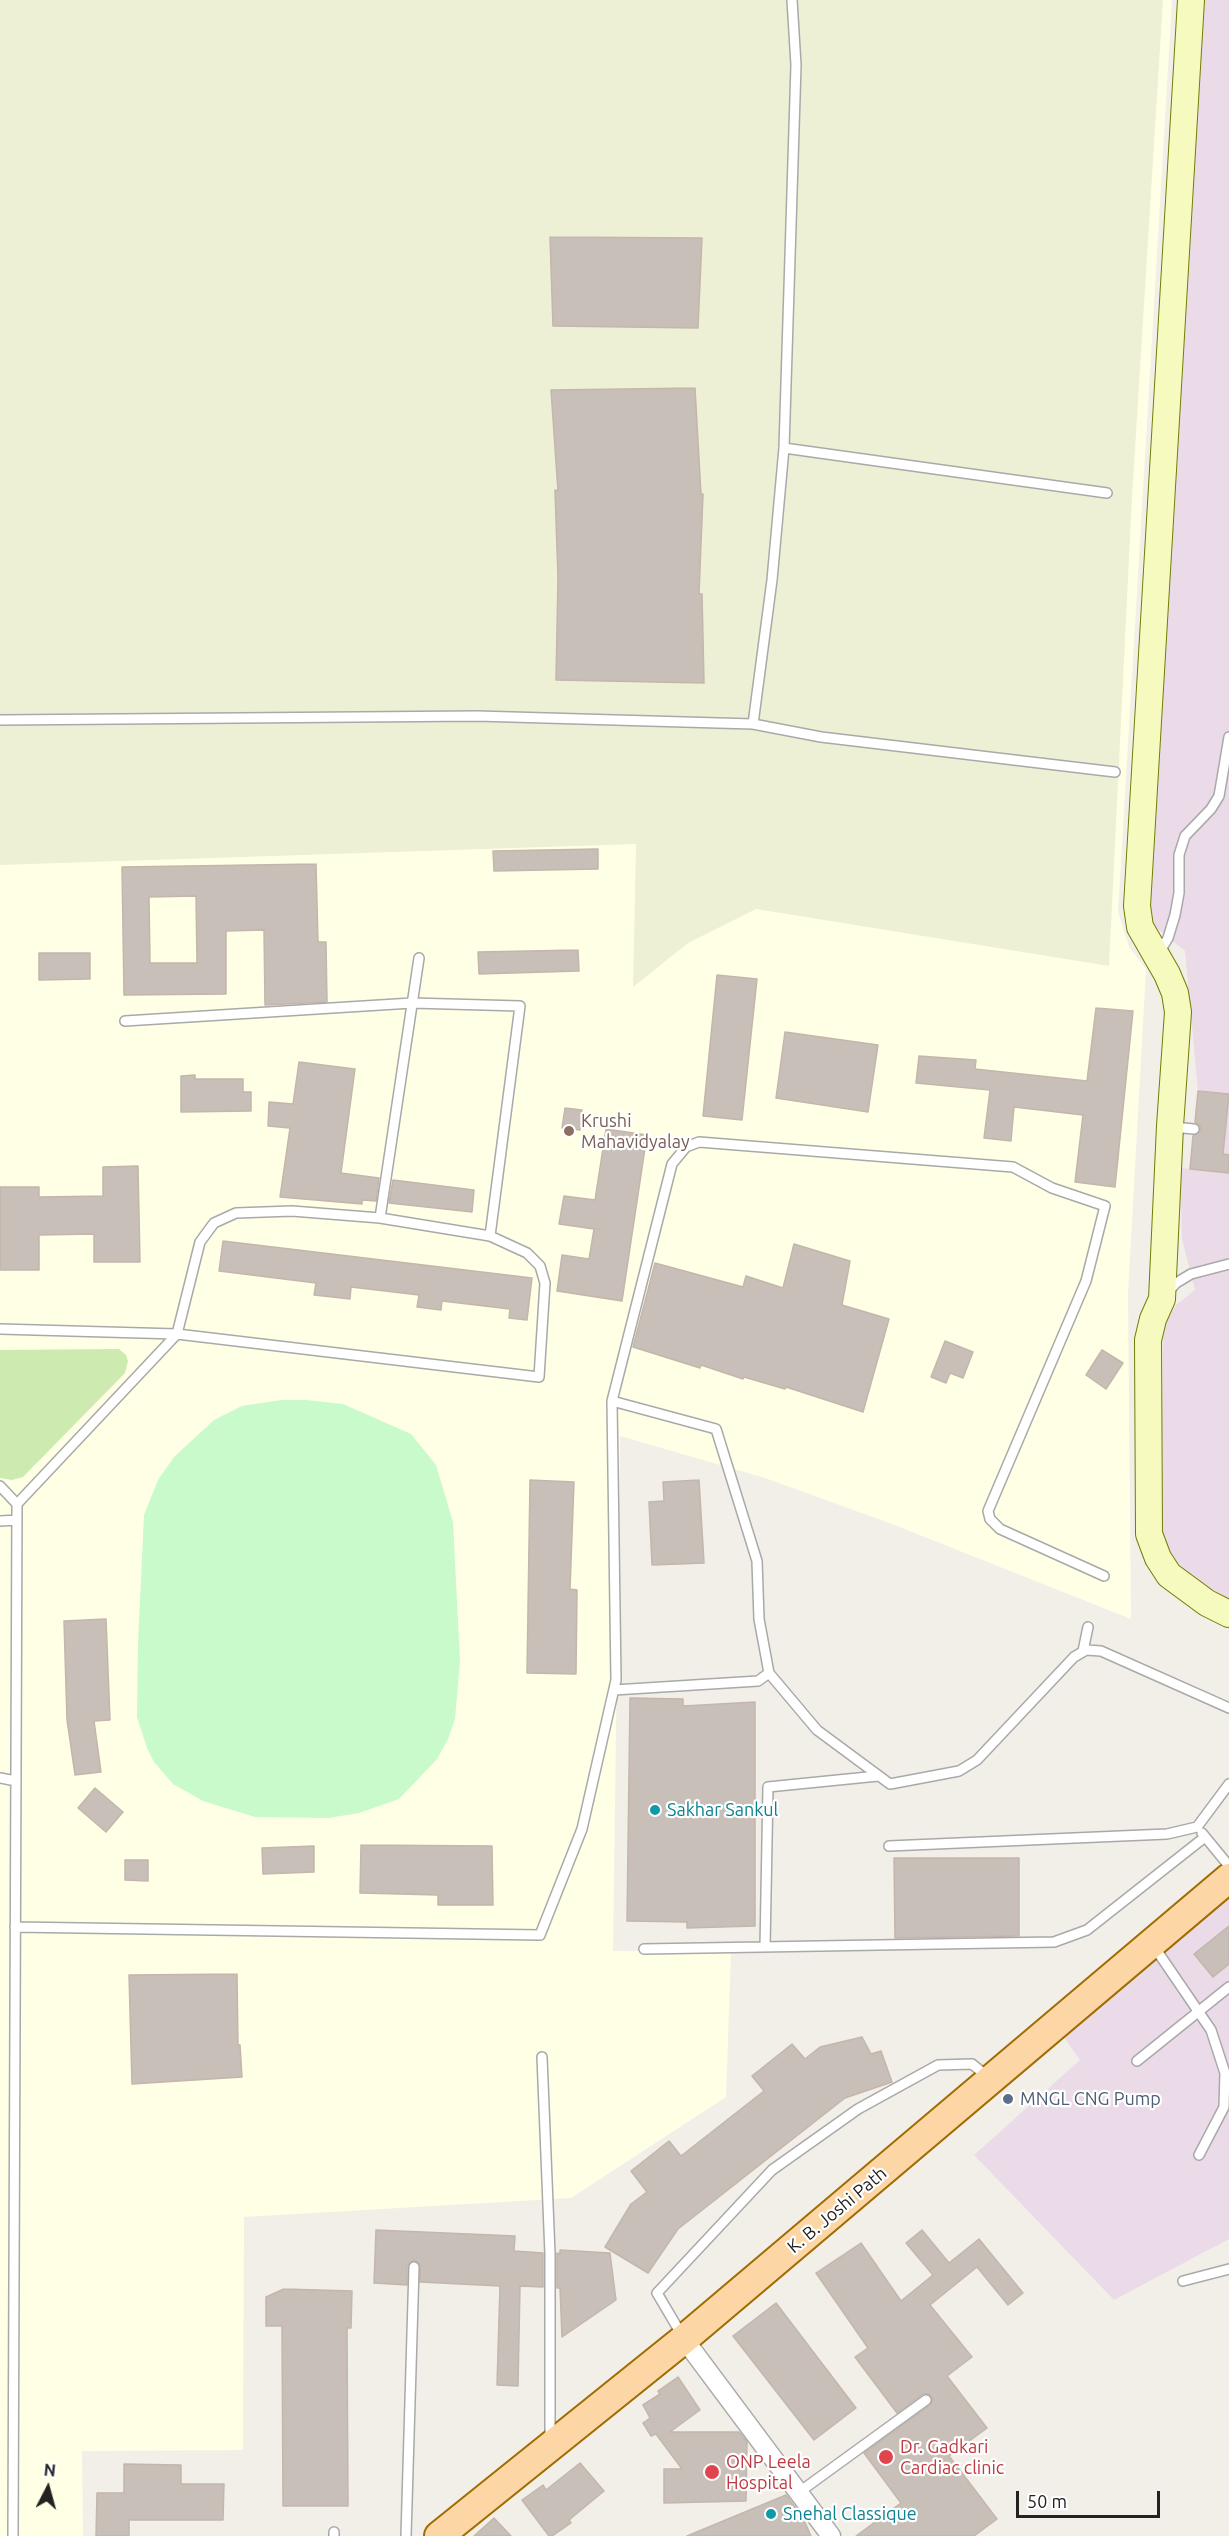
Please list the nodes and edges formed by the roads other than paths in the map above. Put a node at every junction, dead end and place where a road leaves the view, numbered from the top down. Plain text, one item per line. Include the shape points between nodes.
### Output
1 (792, 0) edge
2 (1191, 0) edge
3 (784, 448) junction
4 (1107, 493) dead end
5 (0, 720) edge
6 (753, 724) junction
7 (1229, 737) edge
8 (1115, 772) dead end
9 (1219, 796) junction
10 (1229, 796) edge
11 (1156, 957) junction
12 (419, 958) dead end
13 (412, 1003) junction
14 (125, 1021) dead end
15 (380, 1218) junction
16 (490, 1236) junction
17 (1229, 1264) edge
18 (1162, 1299) junction
19 (0, 1329) edge
20 (177, 1334) junction
21 (612, 1401) junction
22 (0, 1486) edge
23 (17, 1504) junction
24 (17, 1520) junction
25 (0, 1521) edge
26 (1104, 1576) dead end
27 (1229, 1614) edge
28 (1088, 1627) dead end
29 (1083, 1652) junction
30 (770, 1674) junction
31 (614, 1690) junction
32 (1229, 1708) edge
33 (878, 1776) junction
34 (0, 1778) edge
35 (16, 1781) junction
36 (1229, 1784) edge
37 (1197, 1827) junction
38 (1205, 1837) junction
39 (889, 1846) dead end
40 (1229, 1866) edge
41 (1229, 1878) edge
42 (15, 1927) junction
43 (1152, 1943) junction
44 (765, 1947) junction
45 (644, 1949) dead end
46 (1229, 1987) edge
47 (1198, 2012) junction
48 (542, 2057) dead end
49 (1137, 2061) dead end
50 (991, 2080) junction
51 (1199, 2155) dead end
52 (414, 2267) dead end
53 (1229, 2269) edge
54 (1183, 2281) dead end
55 (684, 2339) junction
56 (926, 2400) dead end
57 (550, 2447) junction
58 (798, 2493) junction
59 (13, 2536) edge
60 (406, 2536) edge
61 (439, 2536) edge
62 (831, 2536) edge

1 - 3 lane via 796,65
2 - 11 main road via 1137,906 1140,927
3 - 4 lane
3 - 6 lane
5 - 6 lane via 477,716
6 - 8 lane via 821,737
7 - 9 lane
9 - 10 lane
9 - 11 lane via 1185,836 1179,855 1175,915 1168,938
11 - 18 main road via 1175,993 1178,1012 1182,1127
12 - 13 lane
13 - 14 lane
13 - 15 lane
13 - 16 lane via 520,1006
15 - 16 lane
15 - 20 lane via 281,1211 236,1213 214,1223 200,1242
16 - 20 lane via 527,1253 540,1266 545,1283 539,1377
17 - 18 lane via 1191,1274
18 - 27 main road via 1148,1340 1149,1534 1169,1575
19 - 20 lane
20 - 23 lane
21 - 26 lane via 672,1164 686,1147 699,1142 1013,1167 1052,1188 1105,1206 1086,1281 990,1504 990,1519 1000,1529
21 - 30 lane via 716,1429 758,1561 759,1619
21 - 31 lane
22 - 23 lane
23 - 24 lane
24 - 25 lane
24 - 35 lane
28 - 29 lane
29 - 32 lane via 1101,1651
29 - 33 lane via 977,1760 959,1771 890,1784
30 - 31 lane via 758,1681
30 - 33 lane via 817,1730
31 - 42 lane via 582,1829 540,1935
33 - 44 lane via 768,1787
34 - 35 lane
35 - 42 lane
36 - 37 lane
37 - 38 lane
37 - 39 lane via 1167,1834
38 - 40 lane
38 - 44 lane via 1086,1930 1054,1942
41 - 43 main road, K. B. Joshi Path
42 - 59 lane
43 - 47 lane
43 - 50 main road, K. B. Joshi Path
44 - 45 lane
46 - 47 lane
47 - 49 lane
47 - 51 lane via 1211,2030 1225,2073 1224,2107
48 - 57 lane via 549,2243
50 - 55 main road, K. B. Joshi Path
50 - 55 lane via 972,2064 938,2065 858,2109 772,2170 657,2293
52 - 60 lane
53 - 54 lane
55 - 57 main road, K. B. Joshi Path
55 - 58 street
56 - 58 lane
57 - 61 main road, K. B. Joshi Path
58 - 62 street

